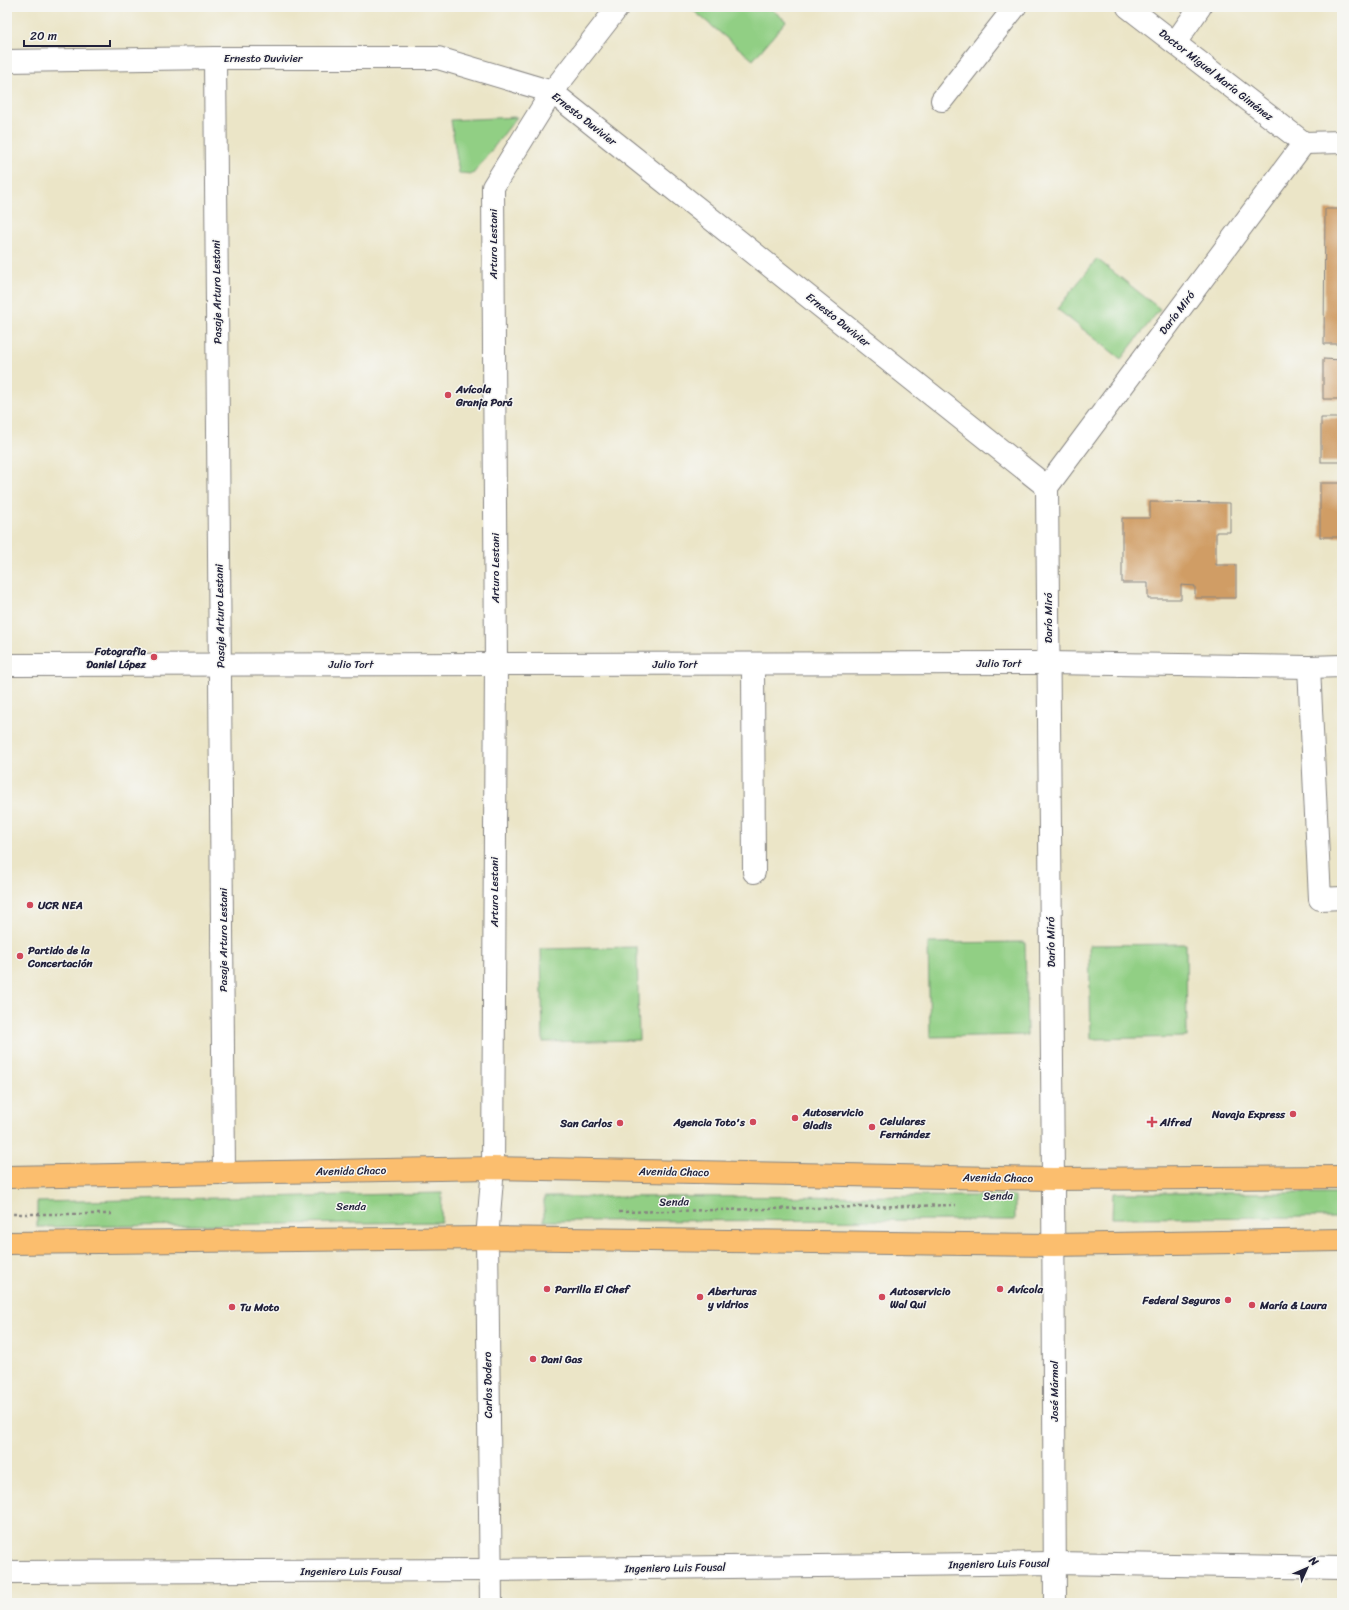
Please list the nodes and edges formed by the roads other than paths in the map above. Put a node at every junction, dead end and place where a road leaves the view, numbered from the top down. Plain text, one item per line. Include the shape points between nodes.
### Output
1 (618, 7) edge
2 (1015, 7) edge
3 (1128, 7) edge
4 (1200, 7) edge
5 (1175, 43) junction
6 (215, 58) junction
7 (7, 61) edge
8 (552, 92) junction
9 (942, 100) dead end
10 (1342, 142) edge
11 (1304, 143) junction
12 (1047, 487) junction
13 (1048, 663) junction
14 (496, 664) junction
15 (753, 664) junction
16 (7, 665) edge
17 (221, 665) junction
18 (1342, 666) edge
19 (1310, 667) junction
20 (754, 872) dead end
21 (1342, 898) edge
22 (493, 1168) junction
23 (224, 1174) junction
24 (7, 1177) edge
25 (1342, 1177) edge
26 (1053, 1179) junction
27 (487, 1238) junction
28 (1342, 1240) edge
29 (7, 1243) edge
30 (1054, 1245) junction
31 (1055, 1563) junction
32 (1342, 1568) edge
33 (490, 1570) junction
34 (7, 1572) edge
35 (491, 1603) edge
36 (1055, 1603) edge

1 - 8 street, Arturo Lestani
2 - 9 street
3 - 5 street, Doctor Miguel María Giménez
4 - 5 street
5 - 11 street, Doctor Miguel María Giménez
6 - 7 street, Ernesto Duvivier
6 - 8 street, Ernesto Duvivier via 438,58
6 - 17 street, Pasaje Arturo Lestani
8 - 12 street, Ernesto Duvivier
8 - 14 street, Arturo Lestani via 493,187
10 - 11 street
11 - 12 street, Darío Miró
12 - 13 street, Darío Miró
13 - 15 street, Julio Tort
13 - 19 street, Julio Tort
13 - 26 street, Darío Miró
14 - 15 street, Julio Tort
14 - 17 street, Julio Tort
14 - 22 street, Arturo Lestani
15 - 20 street
16 - 17 street, Julio Tort
17 - 23 street, Pasaje Arturo Lestani
18 - 19 street, Julio Tort
19 - 21 street via 1320,899
22 - 23 main road, Avenida Chaco
22 - 26 main road, Avenida Chaco
22 - 27 street, Carlos Dodero
23 - 24 main road, Avenida Chaco
25 - 26 main road, Avenida Chaco
26 - 30 street, José Mármol
27 - 29 main road
27 - 30 main road
27 - 33 street, Carlos Dodero
28 - 30 main road
30 - 31 street, José Mármol
31 - 32 street, Ingeniero Luis Fousal
31 - 33 street, Ingeniero Luis Fousal
31 - 36 street, José Mármol
33 - 34 street, Ingeniero Luis Fousal
33 - 35 street, Carlos Dodero

